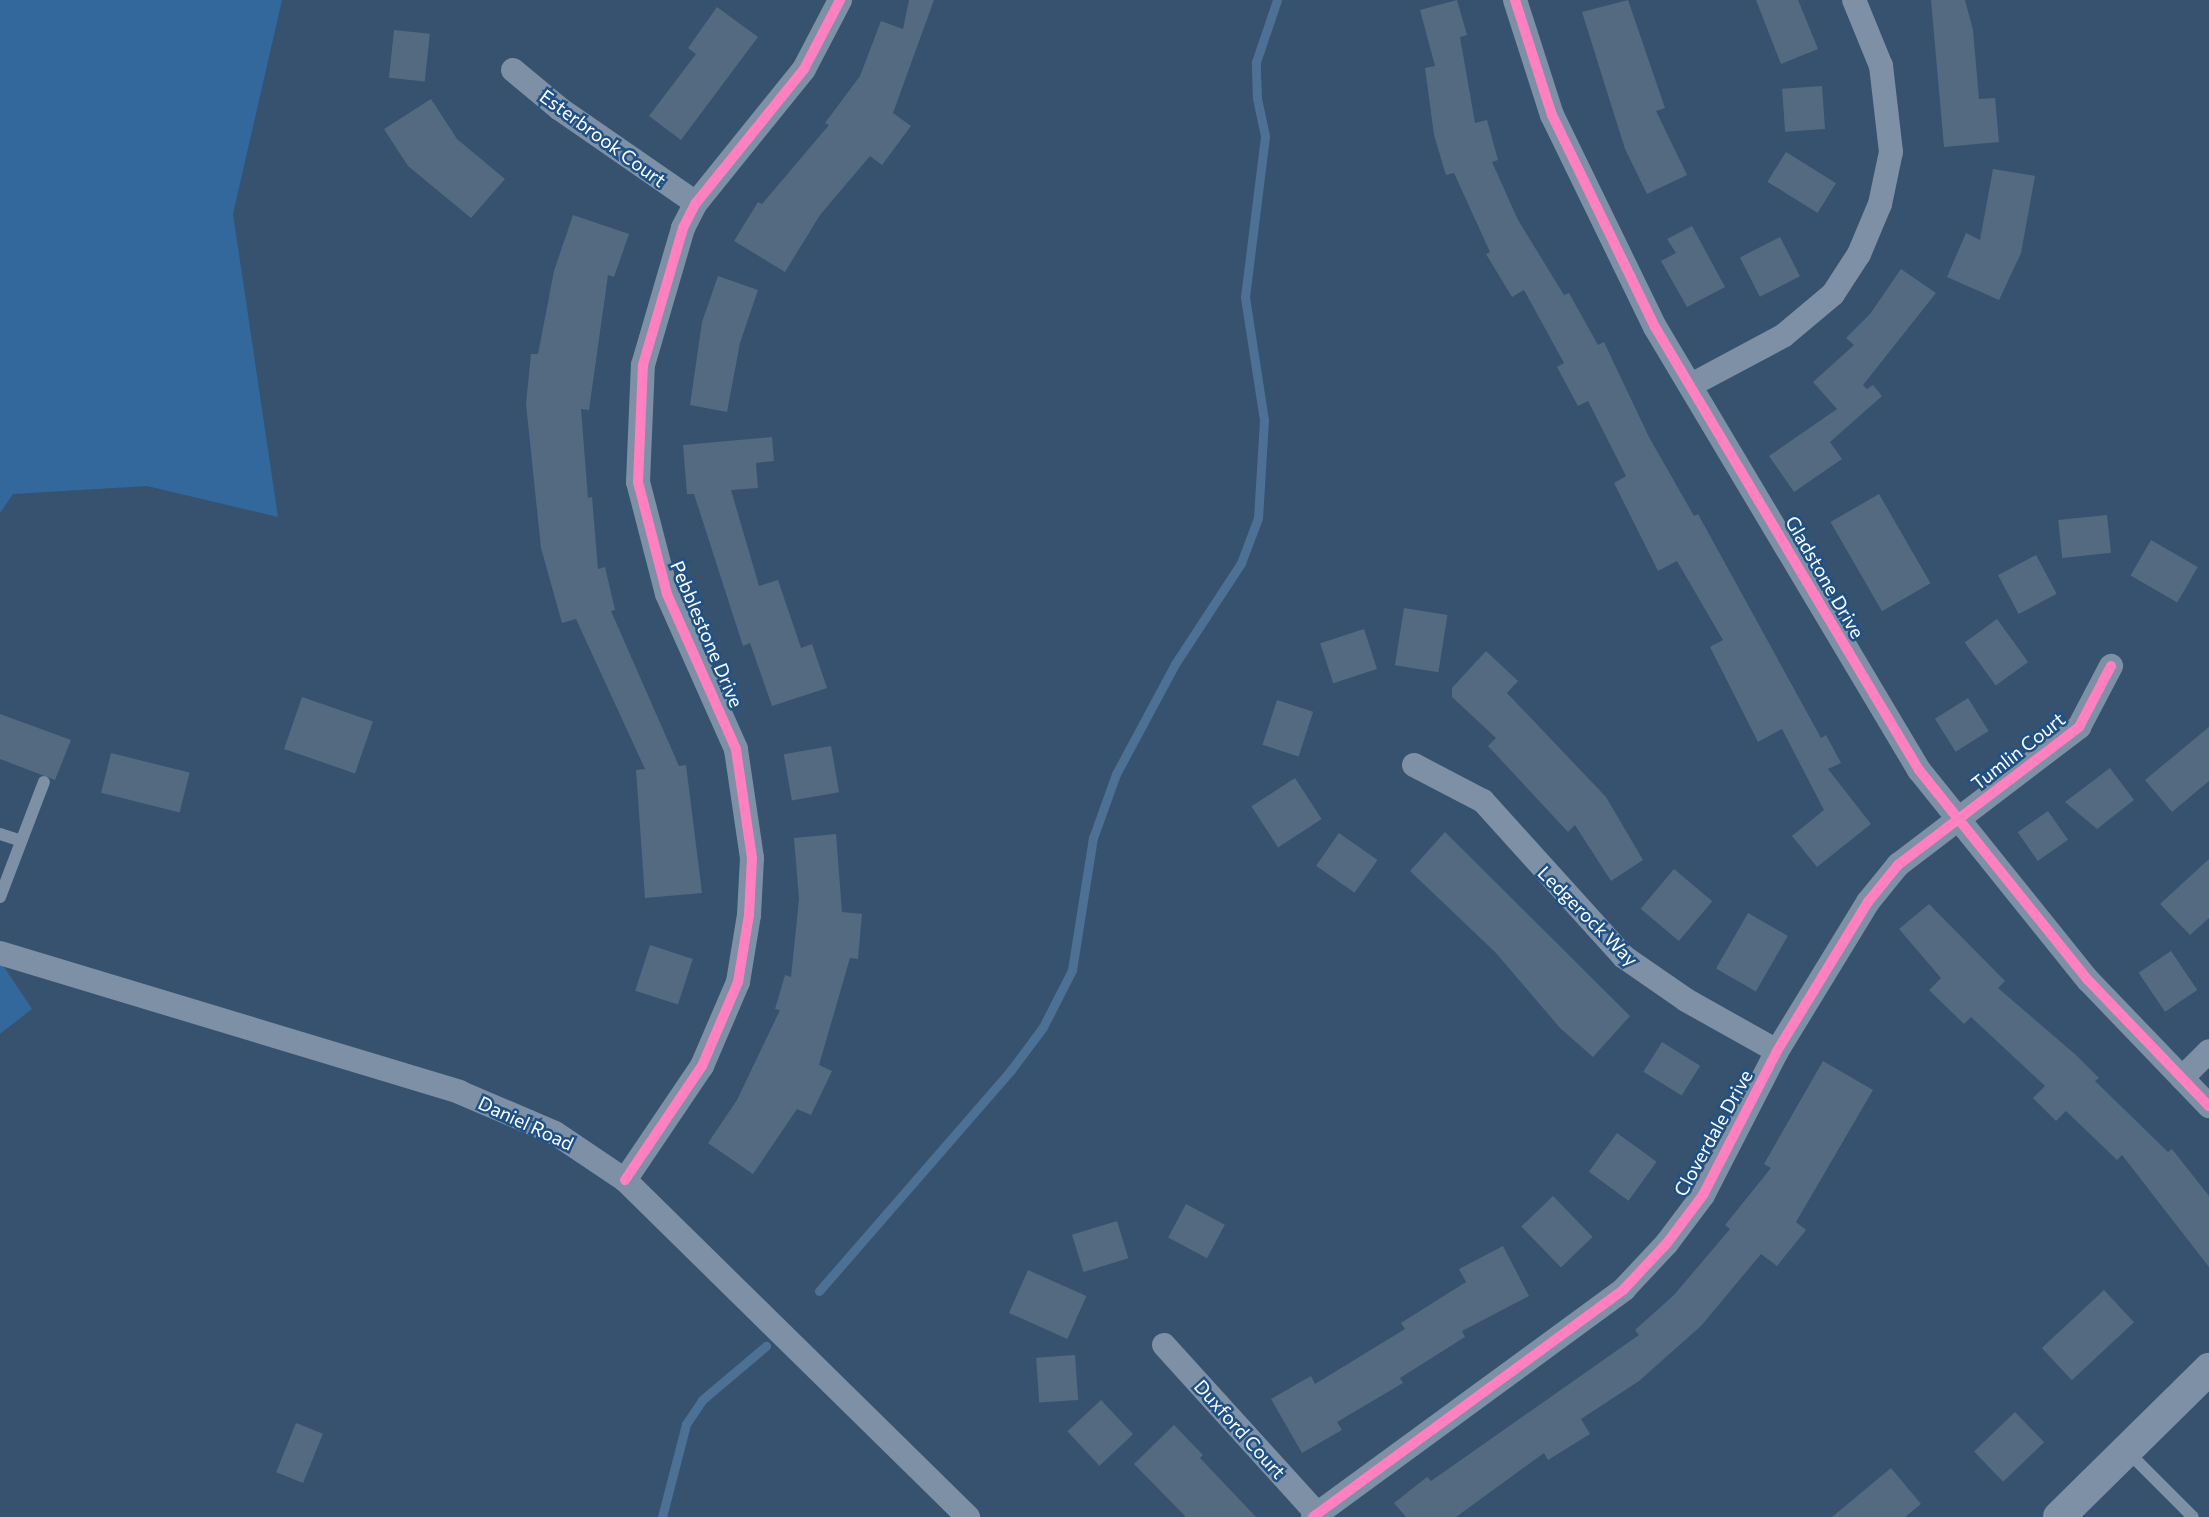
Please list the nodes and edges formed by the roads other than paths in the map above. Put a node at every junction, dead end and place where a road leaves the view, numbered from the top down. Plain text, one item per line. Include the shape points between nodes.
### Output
1 (840, 0) edge
2 (1516, 0) edge
3 (1854, 0) edge
4 (513, 70) dead end
5 (696, 203) junction
6 (1693, 384) junction
7 (2111, 666) dead end
8 (1414, 765) dead end
9 (44, 782) dead end
10 (1957, 820) junction
11 (0, 834) edge
12 (21, 841) junction
13 (0, 897) edge
14 (0, 953) edge
15 (1777, 1051) junction
16 (2209, 1051) edge
17 (2182, 1077) junction
18 (2209, 1106) edge
19 (625, 1180) junction
20 (1164, 1345) dead end
21 (2209, 1369) edge
22 (2127, 1451) junction
23 (1315, 1515) edge
24 (968, 1517) edge
25 (2059, 1517) edge
26 (2193, 1517) edge

1 - 5 street, Pebblestone Drive via 804,69
2 - 6 street, Gladstone Drive via 1552,115 1587,193 1655,327
3 - 6 street via 1881,66 1891,152 1880,204 1859,254 1833,294 1783,336
4 - 5 street, Esterbrook Court via 560,109
5 - 19 street, Pebblestone Drive via 682,228 651,327 638,411 638,482 667,594 736,749 752,858 749,915 737,982 702,1066
6 - 10 street, Gladstone Drive via 1860,673 1919,770
7 - 10 street, Tumlin Court via 2079,727
8 - 15 street, Ledgerock Way via 1483,801 1624,957 1686,1000
9 - 12 lane
10 - 15 street, Cloverdale Drive via 1899,865 1868,902
10 - 17 street, Gladstone Drive via 2088,980
11 - 12 lane
12 - 13 lane
14 - 19 street, Daniel Road via 459,1093 555,1133
15 - 23 street, Cloverdale Drive via 1703,1195 1624,1289
16 - 17 street
17 - 18 street, Gladstone Drive
19 - 24 street, Daniel Road
20 - 23 street, Duxford Court
21 - 22 street
22 - 25 street
22 - 26 lane

